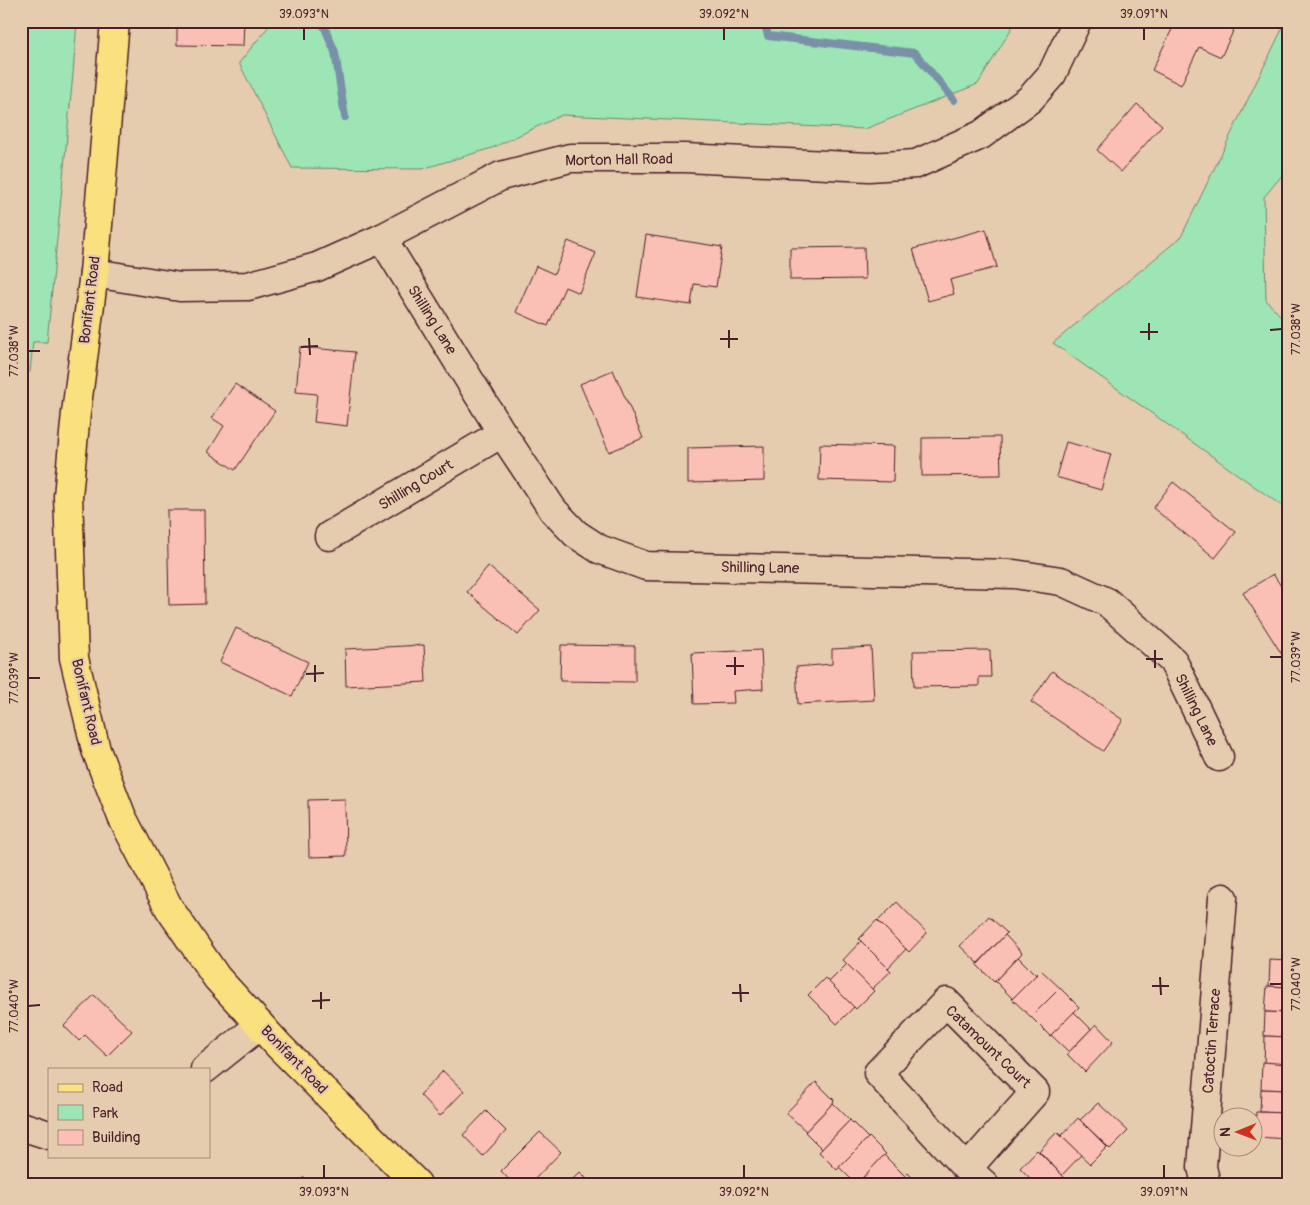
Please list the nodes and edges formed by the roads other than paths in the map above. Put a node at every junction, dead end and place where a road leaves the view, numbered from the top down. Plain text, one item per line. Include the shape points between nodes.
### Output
1 (115, 21) edge
2 (1077, 21) edge
3 (382, 238) junction
4 (94, 273) junction
5 (502, 433) junction
6 (329, 536) dead end
7 (1218, 756) dead end
8 (1223, 898) dead end
9 (260, 1025) junction
10 (206, 1068) edge
11 (21, 1126) edge
12 (48, 1135) edge
13 (975, 1176) edge
14 (417, 1184) edge
15 (1206, 1184) edge

1 - 4 main road, Bonifant Road
2 - 3 street, Morton Hall Road via 1052,74 1030,100 981,135 916,164 869,167 685,158 570,158 501,176
3 - 4 street, Morton Hall Road via 317,267 248,286 180,287
3 - 5 street, Shilling Lane
4 - 9 main road, Bonifant Road via 68,496 74,658 96,750 122,817 169,908 217,978
5 - 6 street, Shilling Court
5 - 7 street, Shilling Lane via 553,510 576,534 599,549 646,566 1014,574 1061,581 1108,602 1173,661
8 - 15 street, Catoctin Terrace via 1202,1167
9 - 10 street
9 - 14 main road, Bonifant Road
11 - 12 street
13 - 13 street, Catamount Court via 1035,1092 946,1002 878,1073

